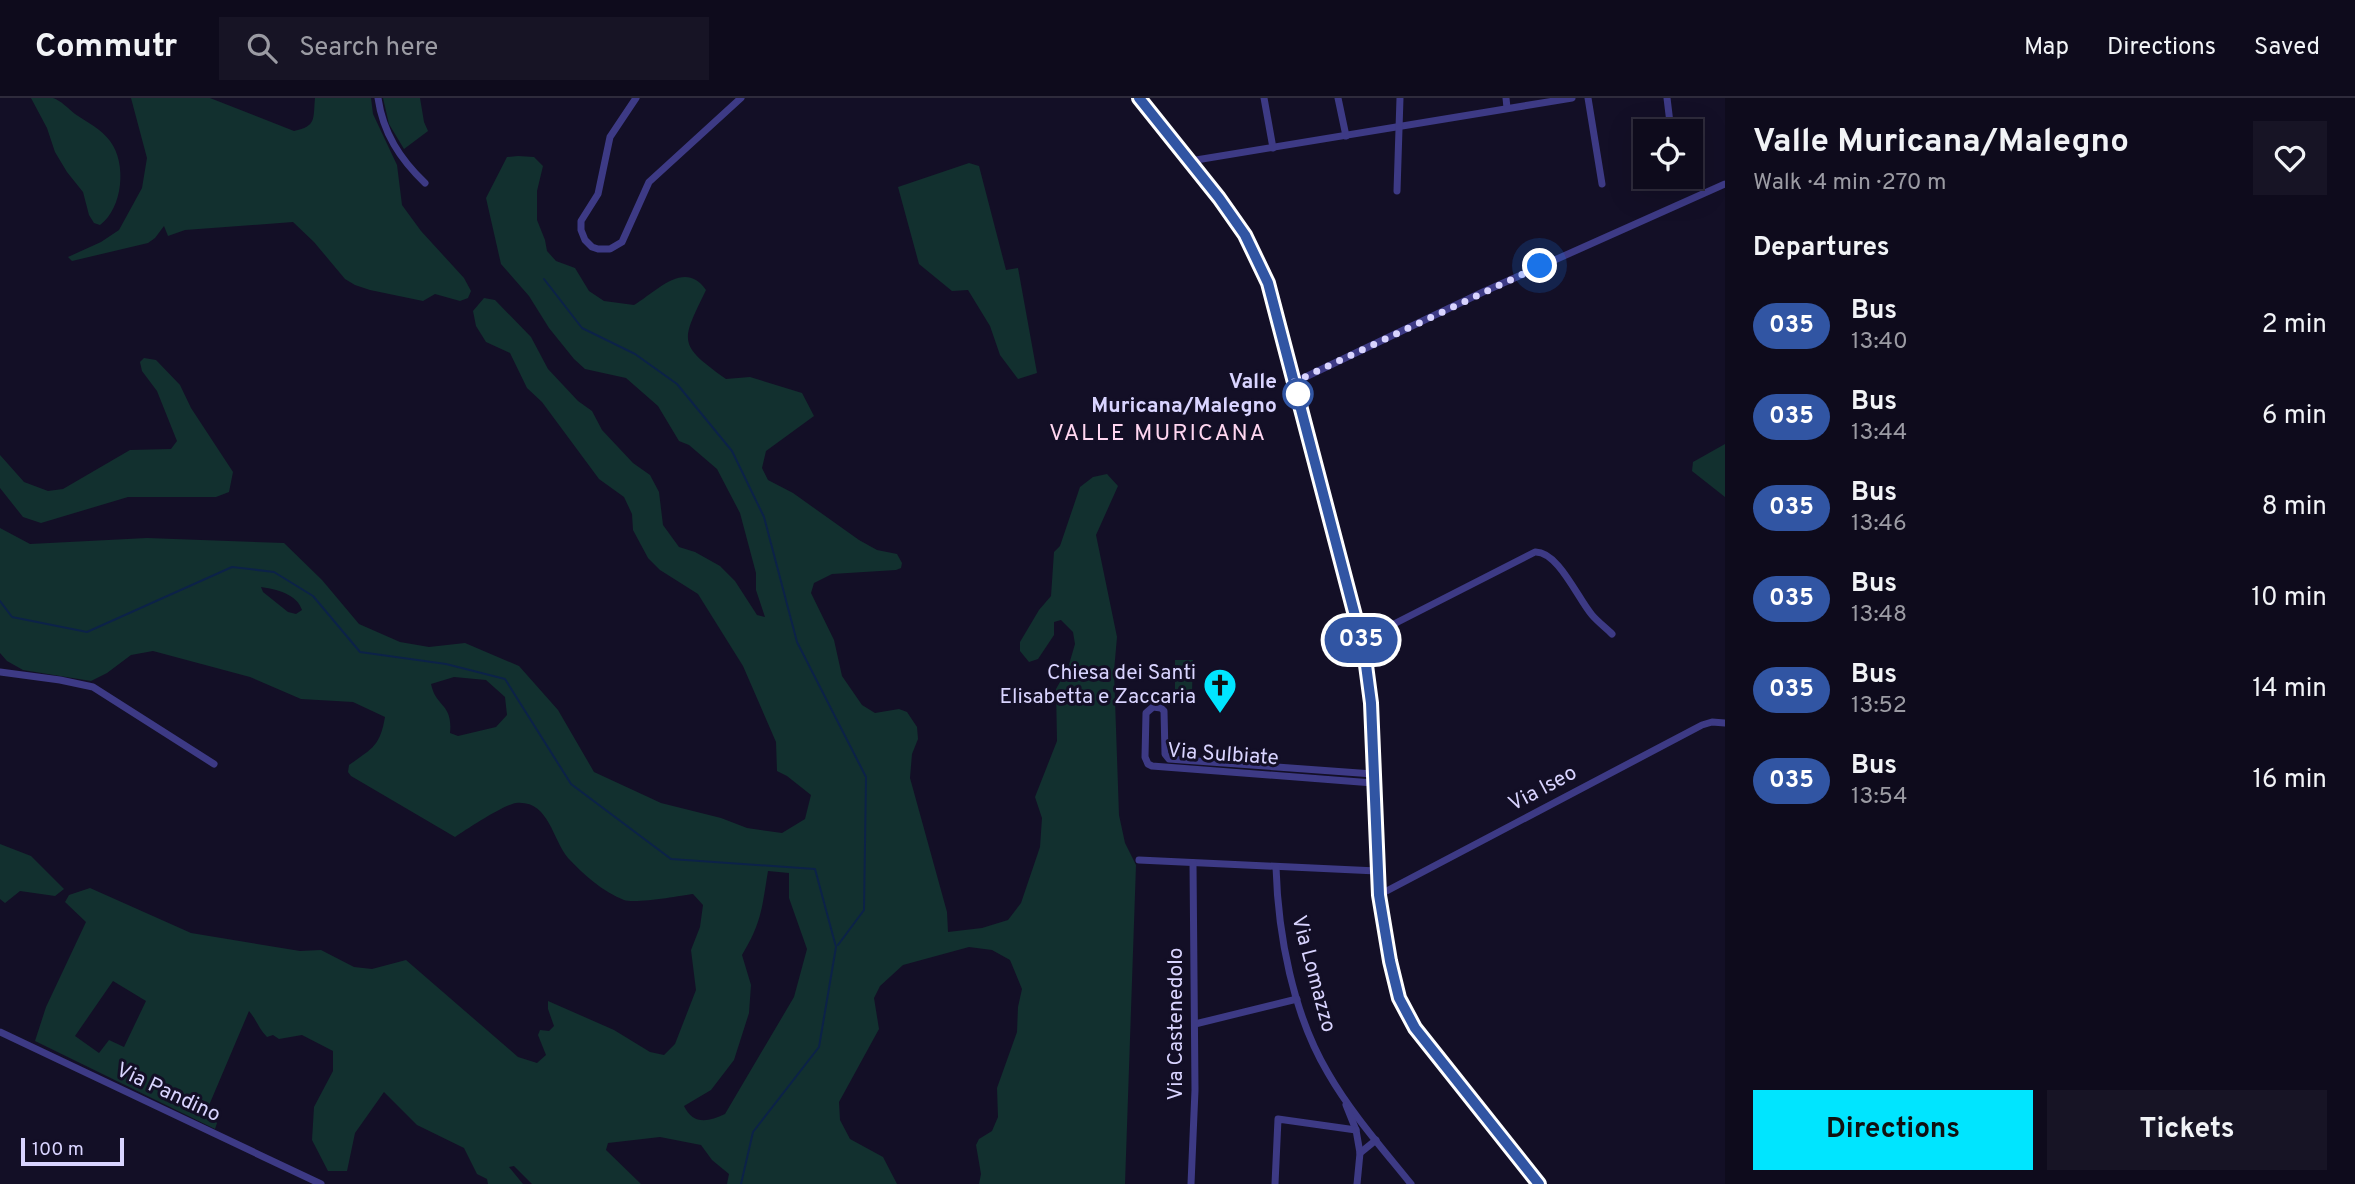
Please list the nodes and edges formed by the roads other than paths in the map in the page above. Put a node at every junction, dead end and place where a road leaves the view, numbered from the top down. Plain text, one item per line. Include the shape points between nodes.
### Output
1 (378, 98) edge
2 (636, 98) edge
3 (741, 98) edge
4 (1139, 98) edge
5 (1264, 98) edge
6 (1339, 98) edge
7 (1400, 98) edge
8 (1506, 98) edge
9 (1572, 98) edge
10 (1588, 98) edge
11 (1667, 98) edge
12 (1507, 108) junction
13 (1670, 119) edge
14 (1399, 127) junction
15 (1346, 136) junction
16 (1273, 148) junction
17 (1190, 161) junction
18 (425, 183) dead end
19 (1602, 184) dead end
20 (1724, 186) edge
21 (1397, 191) dead end
22 (1294, 382) junction
23 (1612, 634) dead end
24 (1364, 650) junction
25 (0, 672) edge
26 (1725, 723) edge
27 (214, 764) dead end
28 (1373, 779) junction
29 (1139, 860) dead end
30 (1194, 863) junction
31 (1276, 867) junction
32 (1377, 871) junction
33 (1379, 895) junction
34 (1297, 999) junction
35 (1195, 1024) junction
36 (0, 1032) edge
37 (1341, 1095) junction
38 (1356, 1130) junction
39 (1376, 1140) junction
40 (1360, 1153) junction
41 (321, 1184) edge
42 (1191, 1184) edge
43 (1275, 1184) edge
44 (1357, 1184) edge
45 (1411, 1184) edge
46 (1539, 1184) edge

1 - 18 street via 397,151
2 - 3 street via 610,137 599,192 581,221 583,237 598,249 620,244 649,182
4 - 17 street
5 - 16 street
6 - 15 street
7 - 14 street
8 - 12 street
9 - 12 street
10 - 19 street
11 - 13 street
12 - 14 street
14 - 15 street
14 - 21 street
15 - 16 street
16 - 17 street
17 - 22 street via 1253,249 1268,283
20 - 22 street via 1483,292
22 - 24 street
23 - 24 street via 1555,562 1544,552 1535,552 1388,627
24 - 28 street
25 - 27 street via 93,687
26 - 33 street, Via Iseo via 1702,725
28 - 28 street, Via Sulbiate via 1168,758 1164,711 1153,707 1146,713 1145,757 1153,766
28 - 32 street
29 - 30 street
30 - 31 street
30 - 35 street, Via Castenedolo
31 - 32 street
31 - 34 street, Via Lomazzo via 1279,922
32 - 33 street
33 - 46 street via 1405,1013
34 - 35 street
34 - 37 street, Via Lomazzo via 1318,1055
35 - 42 street, Via Castenedolo
36 - 41 street, Via Pandino
37 - 38 street
37 - 39 street, Via Lomazzo
38 - 40 street
38 - 43 street via 1278,1119
39 - 40 street
39 - 45 street, Via Lomazzo
40 - 44 street

